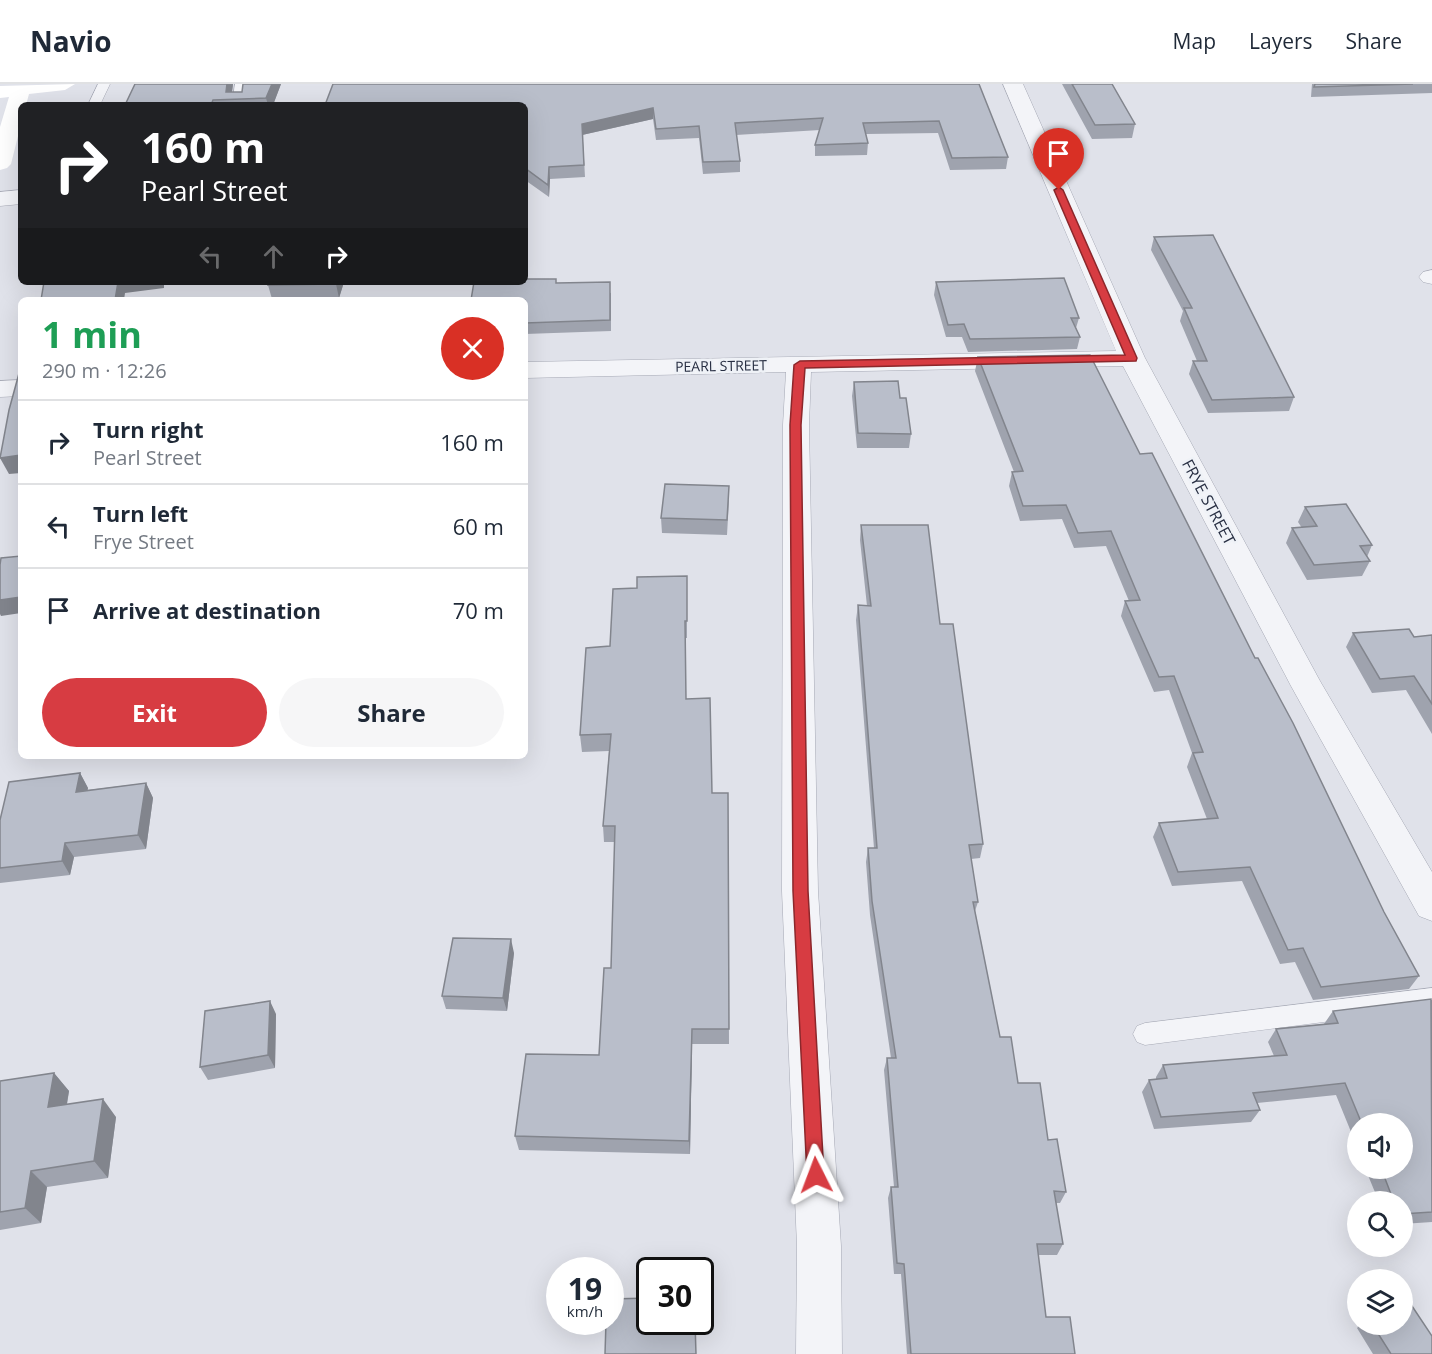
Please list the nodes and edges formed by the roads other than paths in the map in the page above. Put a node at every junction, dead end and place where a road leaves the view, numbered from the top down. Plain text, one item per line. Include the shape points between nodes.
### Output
1 (64, 84) edge
2 (104, 84) edge
3 (241, 84) edge
4 (1013, 84) edge
5 (14, 88) edge
6 (95, 102) edge
7 (238, 102) edge
8 (0, 165) edge
9 (18, 197) edge
10 (0, 199) edge
11 (1132, 358) junction
12 (800, 365) junction
13 (528, 370) edge
14 (18, 388) edge
15 (0, 389) edge
16 (1432, 905) edge
17 (1432, 998) edge
18 (1145, 1034) dead end
19 (819, 1354) edge

1 - 5 street
2 - 6 lane
3 - 7 lane
4 - 11 street, FRYE STREET
5 - 8 street
9 - 10 street
11 - 12 street, PEARL STREET
11 - 16 street, FRYE STREET via 1307,686
12 - 13 street, PEARL STREET
12 - 19 street via 796,425 800,891 819,1246
14 - 15 street
17 - 18 lane

